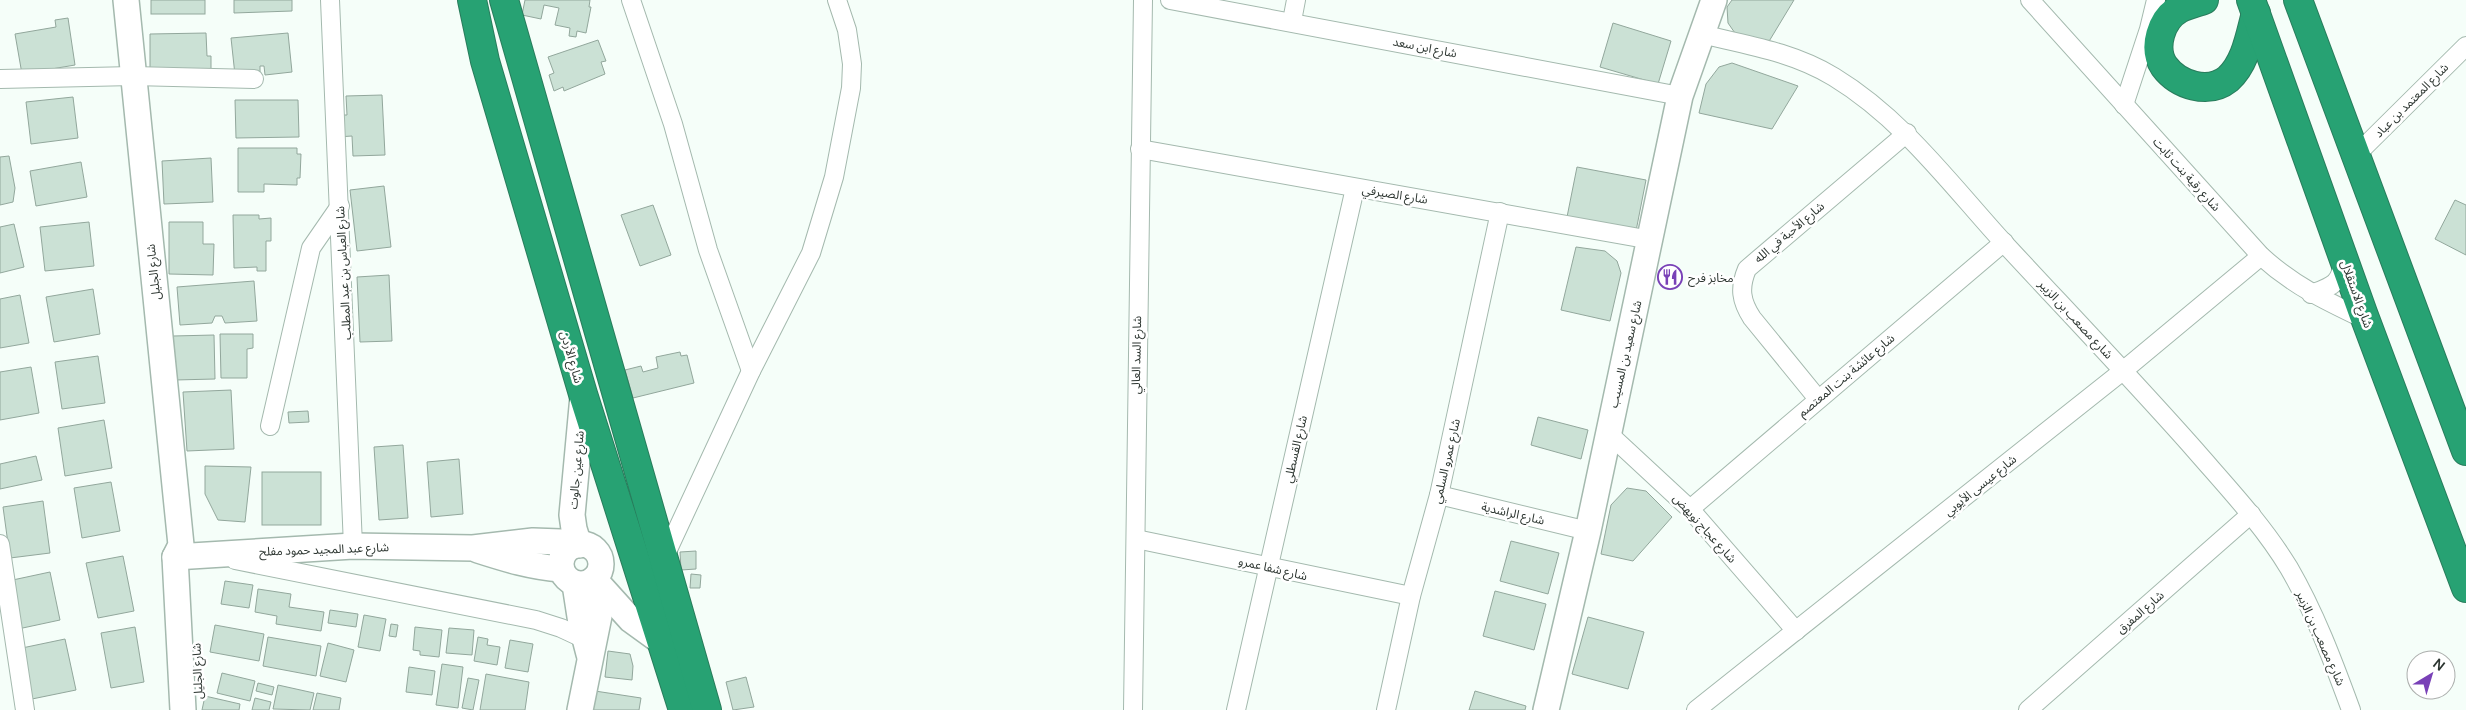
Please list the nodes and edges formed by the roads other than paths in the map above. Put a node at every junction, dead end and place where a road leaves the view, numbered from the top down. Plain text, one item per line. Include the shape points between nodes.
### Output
1 (126, 0) edge
2 (330, 0) edge
3 (472, 0) edge
4 (504, 0) edge
5 (631, 0) edge
6 (837, 0) edge
7 (1143, 0) edge
8 (1170, 0) edge
9 (1296, 0) edge
10 (1714, 0) edge
11 (2030, 0) edge
12 (2156, 0) edge
13 (2204, 0) edge
14 (2298, 0) edge
15 (2253, 6) edge
16 (1292, 21) junction
17 (1701, 34) junction
18 (2466, 46) edge
19 (133, 76) junction
20 (0, 79) edge
21 (254, 79) dead end
22 (1680, 96) junction
23 (2124, 105) junction
24 (1906, 133) junction
25 (1140, 148) junction
26 (2356, 155) junction
27 (1355, 188) junction
28 (340, 206) junction
29 (1500, 212) junction
30 (1651, 240) junction
31 (2004, 242) junction
32 (2261, 256) junction
33 (2344, 259) junction
34 (2311, 294) junction
35 (2366, 320) junction
36 (751, 370) junction
37 (2124, 370) junction
38 (583, 394) junction
39 (1818, 399) junction
40 (270, 426) dead end
41 (1608, 432) junction
42 (2466, 451) edge
43 (1438, 496) junction
44 (1690, 509) junction
45 (2251, 514) junction
46 (1588, 531) junction
47 (1136, 539) junction
48 (0, 544) edge
49 (576, 545) junction
50 (353, 546) junction
51 (473, 548) junction
52 (189, 553) junction
53 (664, 558) junction
54 (1267, 568) junction
55 (581, 578) junction
56 (2466, 588) edge
57 (1411, 596) junction
58 (6, 629) edge
59 (1796, 631) junction
60 (660, 641) junction
61 (589, 646) junction
62 (2031, 709) edge
63 (25, 710) edge
64 (183, 710) edge
65 (198, 710) edge
66 (580, 710) edge
67 (683, 710) edge
68 (707, 710) edge
69 (1133, 710) edge
70 (1236, 710) edge
71 (1386, 710) edge
72 (1546, 710) edge
73 (1696, 710) edge
74 (2351, 710) edge

1 - 19 street, شارع الجليل
2 - 28 street, شارع العباس بن عبد المطلب
3 - 38 highway, شارع الأردن via 485,61
4 - 53 highway
5 - 36 street via 673,124 708,250
6 - 36 street via 847,30 852,64 851,88 834,177 811,253
7 - 25 street, شارع السد العالي
8 - 16 street, شارع ابن سعد
9 - 16 street
10 - 17 street, شارع سعيد بن المسيب
11 - 23 street, شارع رقية بنت ثابت
12 - 23 street
13 - 15 highway via 2171,14 2160,35 2159,50 2164,65 2188,84 2211,87 2228,78 2246,50
14 - 26 highway
15 - 33 highway, شارع الاستقلال
16 - 22 street, شارع ابن سعد
17 - 22 street, شارع سعيد بن المسيب
17 - 24 street, شارع مصعب بن الزبير via 1803,61 1835,78
18 - 26 street, شارع المعتمد بن عباد
19 - 20 street
19 - 21 street
19 - 52 street, شارع الجليل
22 - 30 street, شارع سعيد بن المسيب
23 - 32 street, شارع رقية بنت ثابت
24 - 31 street, شارع مصعب بن الزبير
24 - 39 street, شارع الأحبة في الله via 1747,269 1742,282 1744,305 1752,318
25 - 27 street, شارع الصيرفي
25 - 47 street, شارع السد العالي
26 - 42 highway
27 - 29 street, شارع الصيرفي
27 - 54 street, شارع القسطلي
28 - 40 street via 311,248
28 - 50 street, شارع العباس بن عبد المطلب
29 - 30 street, شارع الصيرفي
29 - 43 street, شارع عمرو السلمي
30 - 41 street, شارع سعيد بن المسيب
31 - 37 street, شارع مصعب بن الزبير
31 - 39 street, شارع عائشة بنت المعتصم
32 - 34 street, شارع رقية بنت ثابت
32 - 37 street, شارع عيسى الأيوبي
33 - 34 street via 2342,274 2333,285
33 - 35 highway, شارع الاستقلال
34 - 35 street, شارع رقية بنت ثابت
35 - 56 highway, شارع الاستقلال
36 - 53 street
37 - 45 street, شارع مصعب بن الزبير
37 - 59 street, شارع عيسى الأيوبي
38 - 49 street, شارع عين جالوت via 572,515
38 - 60 highway, شارع الأردن
39 - 44 street, شارع عائشة بنت المعتصم
41 - 44 street, شارع عجاج نويهض
41 - 46 street, شارع سعيد بن المسيب
43 - 46 street, شارع الراشدية
43 - 57 street, شارع عمرو السلمي
44 - 59 street, شارع عجاج نويهض
45 - 62 street, شارع المفرق
45 - 74 street, شارع مصعب بن الزبير via 2306,599
46 - 72 street, شارع سعيد بن المسيب
47 - 54 street, شارع شفا عمرو
47 - 69 street, شارع السد العالي
48 - 58 street
49 - 51 street, شارع عبد المجيد حمود مفلح via 533,541
49 - 55 street via 563,555
49 - 55 street via 592,548 600,560 599,574
50 - 51 street, شارع عبد المجيد حمود مفلح
50 - 52 street, شارع عبد المجيد حمود مفلح
51 - 55 street, شارع عبد المجيد حمود مفلح via 518,564
52 - 61 street via 536,620 562,628
52 - 64 street, شارع الجليل
52 - 65 street, شارع الجليل via 199,659
53 - 68 highway
54 - 57 street, شارع شفا عمرو
54 - 70 street, شارع القسطلي
55 - 60 street
55 - 61 street via 599,616
57 - 71 street, شارع عمرو السلمي
58 - 63 street
59 - 73 street, شارع عيسى الأيوبي
60 - 67 highway, شارع الأردن
61 - 66 street

